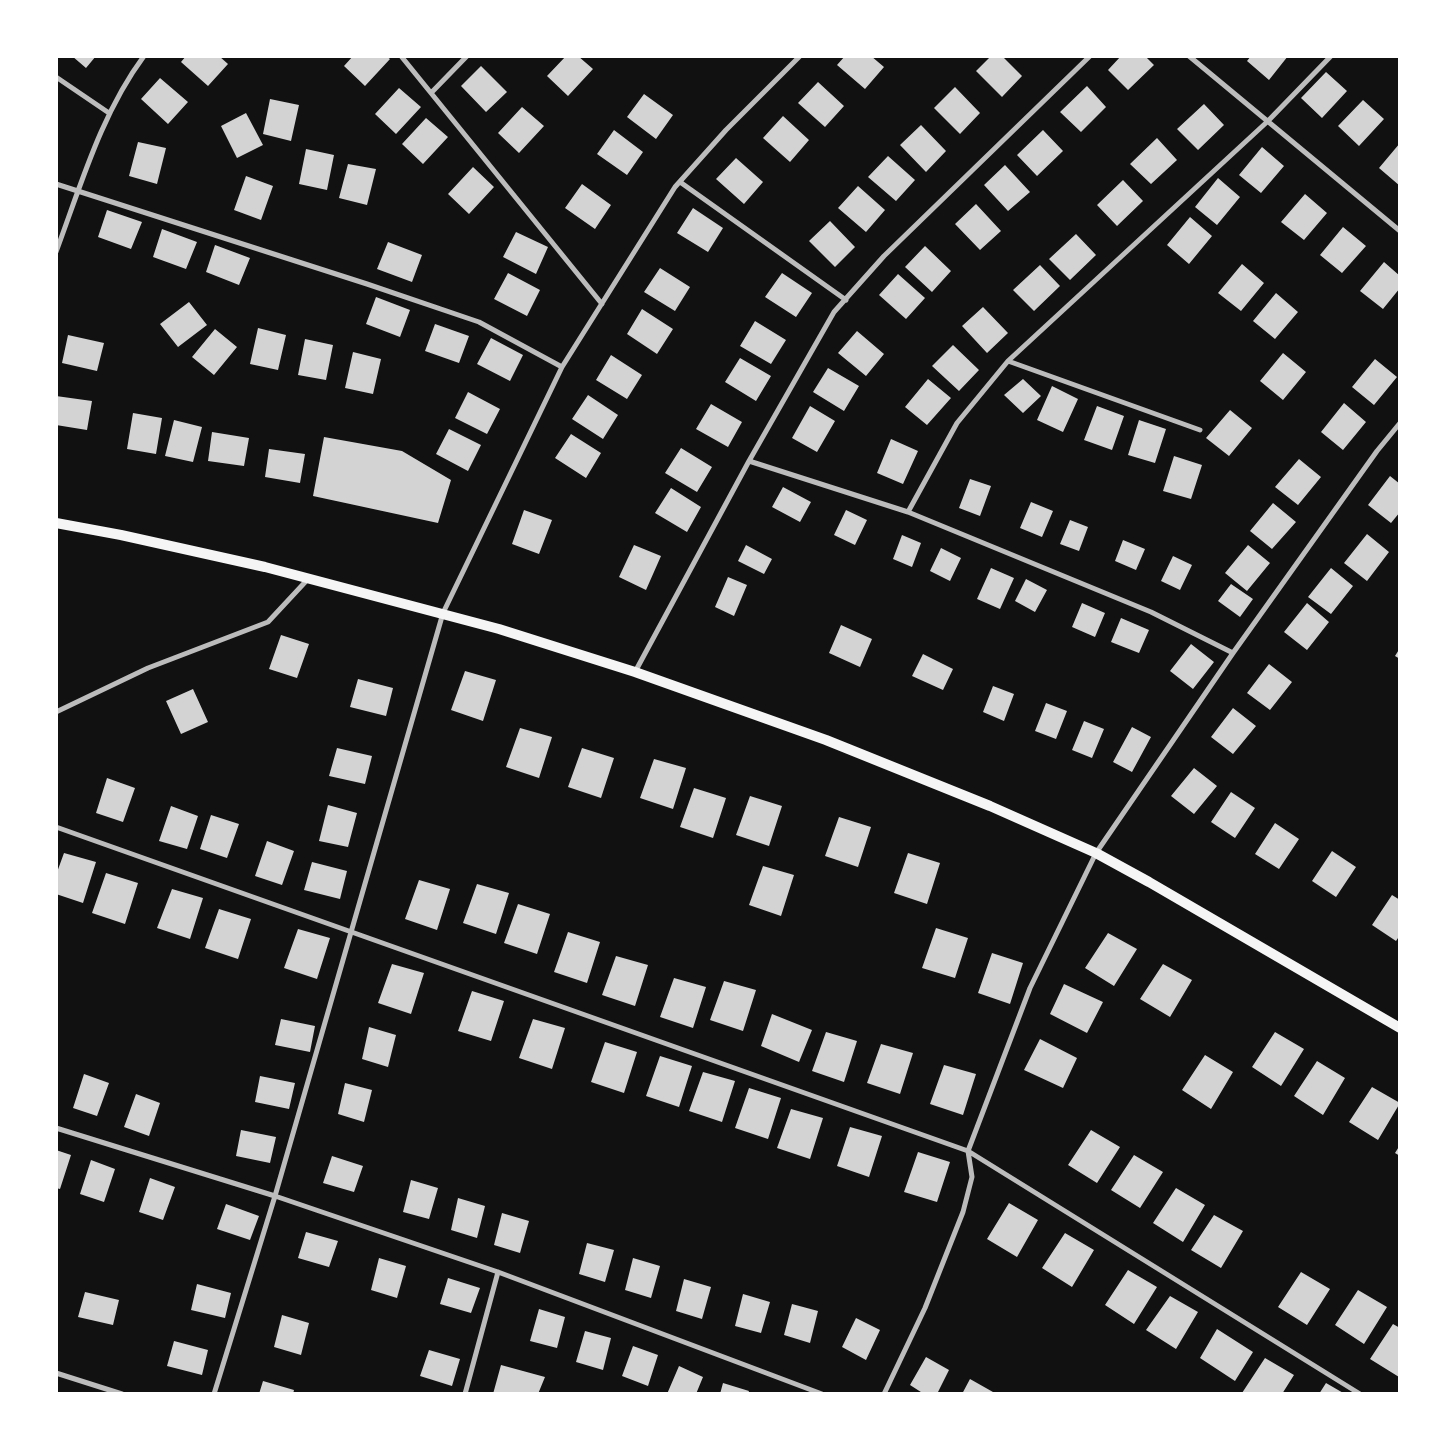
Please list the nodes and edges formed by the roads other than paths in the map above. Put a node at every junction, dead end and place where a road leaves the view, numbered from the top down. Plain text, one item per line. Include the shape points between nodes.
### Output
1 (144, 56) edge
2 (401, 56) edge
3 (468, 56) edge
4 (800, 56) edge
5 (1090, 56) edge
6 (1189, 56) edge
7 (1331, 56) edge
8 (56, 77) edge
9 (431, 93) junction
10 (109, 113) junction
11 (1268, 121) junction
12 (680, 182) junction
13 (56, 184) edge
14 (79, 192) junction
15 (1400, 231) edge
16 (56, 252) edge
17 (846, 300) junction
18 (602, 304) junction
19 (1008, 361) junction
20 (562, 366) junction
21 (1400, 423) edge
22 (1200, 430) dead end
23 (749, 461) junction
24 (908, 512) junction
25 (56, 523) edge
26 (309, 578) junction
27 (443, 613) junction
28 (1233, 653) junction
29 (635, 672) junction
30 (56, 712) edge
31 (56, 827) edge
32 (1096, 852) junction
33 (351, 930) junction
34 (1400, 1028) edge
35 (56, 1128) edge
36 (968, 1151) junction
37 (275, 1196) junction
38 (498, 1272) junction
39 (56, 1373) edge
40 (122, 1394) edge
41 (214, 1394) edge
42 (465, 1394) edge
43 (822, 1394) edge
44 (884, 1394) edge
45 (1360, 1394) edge

1 - 10 street
2 - 9 street
3 - 9 street
4 - 12 street via 726,130
5 - 17 street via 884,256
6 - 11 street
7 - 11 street
8 - 10 street
9 - 18 street
10 - 14 street
11 - 15 street
11 - 19 street
12 - 17 street
12 - 18 street
13 - 14 street
14 - 16 street
14 - 20 street via 479,322
17 - 23 street via 834,312
18 - 20 street
19 - 22 street
19 - 24 street via 958,423
20 - 27 street
21 - 28 street
23 - 24 street
23 - 29 street
24 - 28 street via 1151,612
25 - 26 main road
26 - 27 main road
26 - 30 street via 268,622 148,668
27 - 29 main road
27 - 33 street
28 - 32 street
29 - 32 main road via 826,740
31 - 33 street
32 - 34 main road
32 - 36 street via 1030,988
33 - 36 street
33 - 37 street
35 - 37 street
36 - 44 street via 972,1177 963,1212 925,1308
36 - 45 street
37 - 38 street
37 - 41 street
38 - 42 street
38 - 43 street
39 - 40 street

